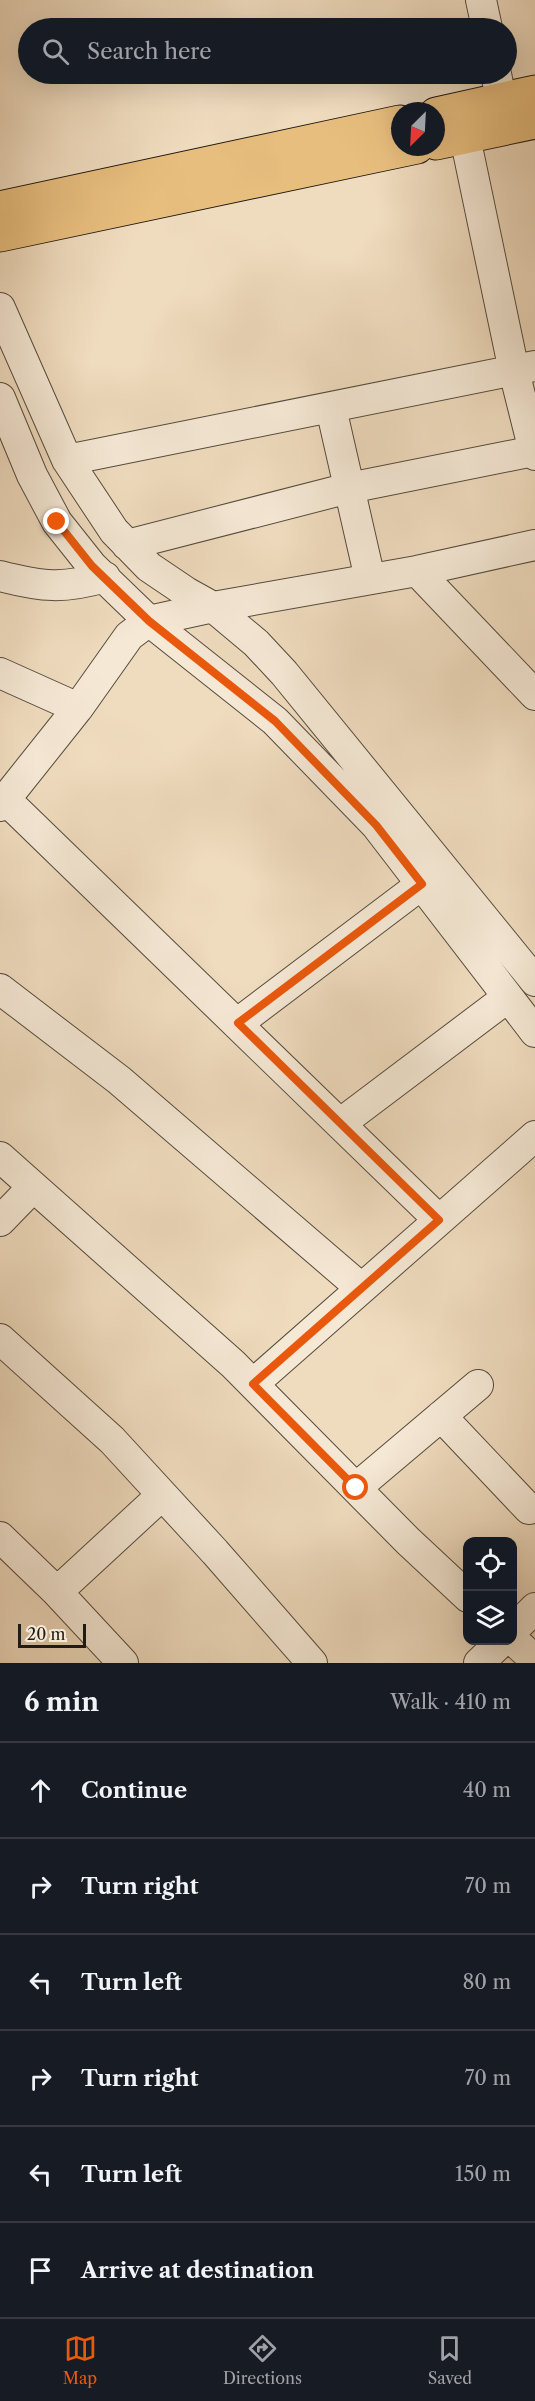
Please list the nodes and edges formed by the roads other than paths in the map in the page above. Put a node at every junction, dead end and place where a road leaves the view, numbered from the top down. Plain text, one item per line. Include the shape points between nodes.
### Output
1 (481, 0) edge
2 (485, 18) edge
3 (535, 92) edge
4 (510, 106) edge
5 (445, 113) edge
6 (391, 124) edge
7 (450, 140) edge
8 (391, 152) edge
9 (0, 207) edge
10 (0, 235) edge
11 (0, 308) edge
12 (525, 369) edge
13 (0, 398) edge
14 (331, 408) junction
15 (535, 453) edge
16 (68, 460) junction
17 (349, 488) junction
18 (128, 545) junction
19 (535, 545) edge
20 (417, 571) junction
21 (0, 576) edge
22 (105, 577) junction
23 (370, 579) junction
24 (213, 607) junction
25 (149, 621) junction
26 (0, 673) edge
27 (535, 695) edge
28 (78, 708) junction
29 (3, 803) edge
30 (422, 884) junction
31 (535, 981) edge
32 (0, 989) edge
33 (508, 997) junction
34 (238, 1023) junction
35 (535, 1032) edge
36 (341, 1123) junction
37 (535, 1136) edge
38 (0, 1157) edge
39 (33, 1187) junction
40 (439, 1220) junction
41 (0, 1221) edge
42 (362, 1288) junction
43 (0, 1339) edge
44 (253, 1384) junction
45 (478, 1385) dead end
46 (441, 1416) junction
47 (356, 1488) junction
48 (162, 1495) junction
49 (529, 1509) dead end
50 (0, 1537) edge
51 (57, 1592) junction
52 (463, 1592) edge
53 (535, 1608) edge
54 (517, 1627) edge
55 (517, 1643) edge
56 (499, 1645) edge
57 (535, 1660) edge
58 (123, 1663) edge
59 (312, 1663) edge
60 (479, 1663) edge

1 - 2 street
3 - 4 main road
4 - 5 main road
4 - 7 main road
6 - 9 main road
7 - 12 street
8 - 10 main road
11 - 16 street
12 - 14 street
12 - 15 street
13 - 22 street via 32,475 57,522
14 - 16 street
14 - 17 street
15 - 17 street
16 - 18 street via 114,531
17 - 18 street
17 - 23 street
18 - 24 street via 149,567
19 - 20 street
20 - 23 street
20 - 27 street
21 - 22 street via 49,586 77,585
22 - 25 street
23 - 24 street
24 - 25 street
24 - 31 street via 284,673
25 - 28 street via 129,636
25 - 30 street via 275,721 376,825
26 - 28 street
28 - 29 street
29 - 34 street
30 - 33 street
30 - 34 street
32 - 42 street via 119,1080
33 - 35 street
33 - 36 street
34 - 36 street
36 - 40 street
37 - 40 street
38 - 39 street
39 - 41 street
39 - 44 street
40 - 42 street
42 - 44 street
43 - 48 street via 112,1440
44 - 47 street
45 - 46 street
46 - 47 street
46 - 49 street
47 - 52 street
48 - 51 street
48 - 59 street
50 - 51 street
51 - 58 street
53 - 54 street
55 - 57 street
56 - 60 street

